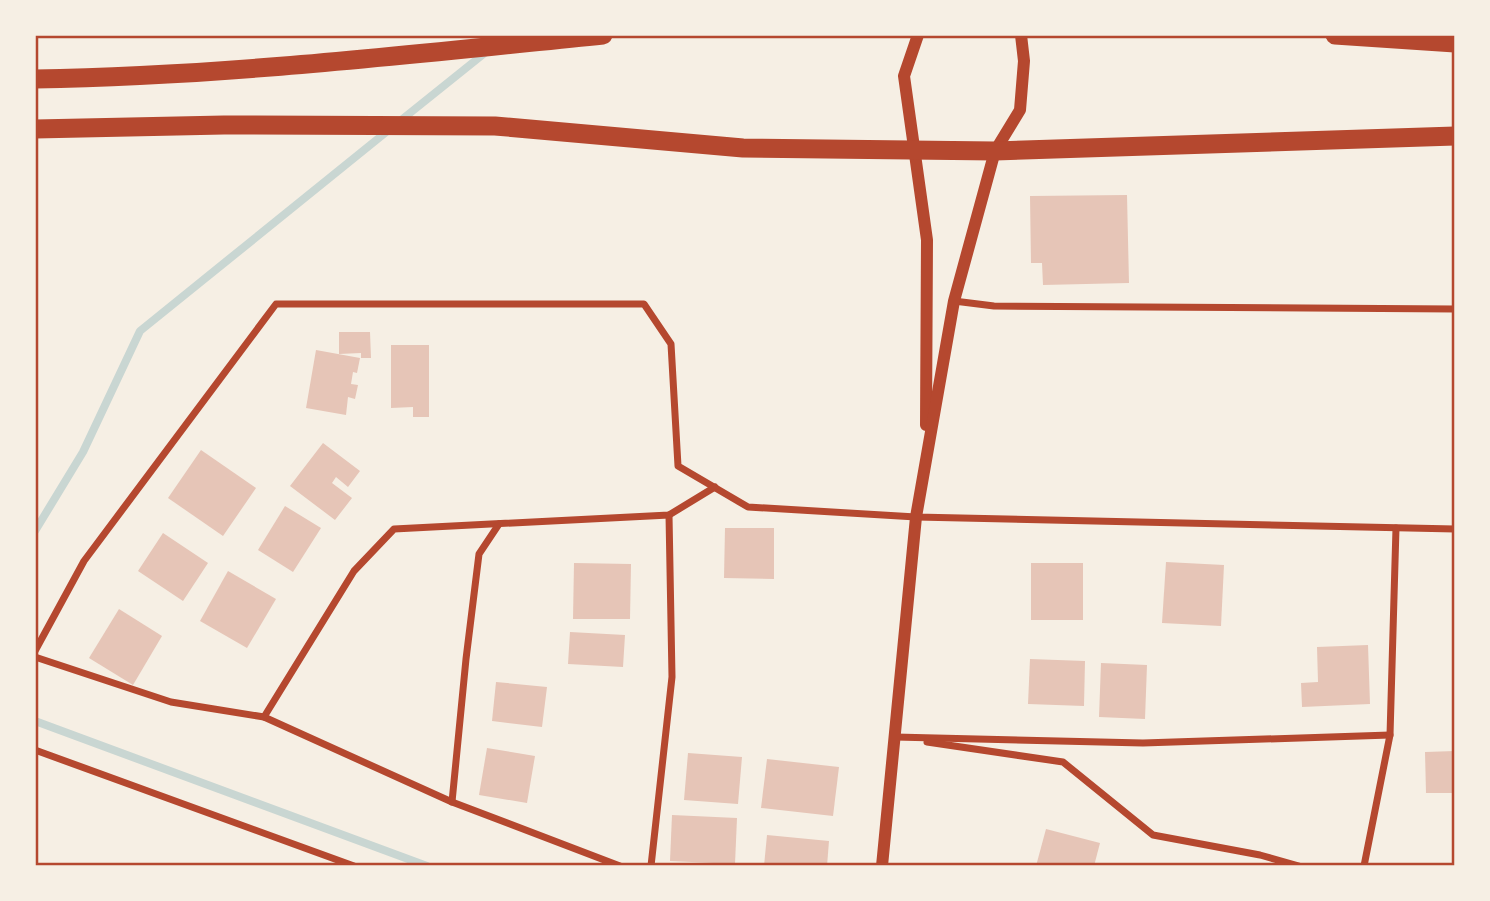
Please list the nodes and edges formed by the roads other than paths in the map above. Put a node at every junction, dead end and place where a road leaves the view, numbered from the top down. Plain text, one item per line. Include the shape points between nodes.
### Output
1 (603, 35) edge
2 (918, 35) edge
3 (1021, 35) edge
4 (1335, 35) edge
5 (1455, 43) edge
6 (35, 79) edge
7 (35, 129) edge
8 (1455, 136) edge
9 (916, 150) junction
10 (995, 151) junction
11 (954, 301) junction
12 (1455, 309) edge
13 (925, 464) junction
14 (715, 487) junction
15 (669, 515) junction
16 (916, 517) junction
17 (499, 524) junction
18 (1396, 528) junction
19 (1455, 529) edge
20 (35, 651) edge
21 (35, 657) edge
22 (264, 717) junction
23 (1390, 735) junction
24 (895, 737) junction
25 (35, 750) edge
26 (452, 802) junction
27 (354, 866) edge
28 (620, 866) edge
29 (651, 866) edge
30 (882, 866) edge
31 (1299, 866) edge
32 (1364, 866) edge

1 - 6 highway via 320,64
2 - 9 street via 904,76
3 - 10 street via 1020,110
4 - 5 highway
7 - 9 highway via 495,126 743,148
8 - 10 highway
9 - 10 highway
9 - 13 street via 927,240
10 - 11 street
11 - 12 street via 994,306
11 - 13 street
13 - 16 street
14 - 15 street
14 - 16 street via 748,507
14 - 20 street via 678,466 671,344 644,304 276,304 84,561
15 - 17 street
15 - 29 street via 672,677
16 - 18 street
16 - 24 street
17 - 22 street via 394,529 354,571
17 - 26 street via 479,554
18 - 19 street
18 - 23 street
21 - 22 street via 171,702
22 - 26 street
23 - 24 street via 1143,743
23 - 32 street
24 - 30 street
24 - 31 street via 1063,762 1153,835
25 - 27 street
26 - 28 street

